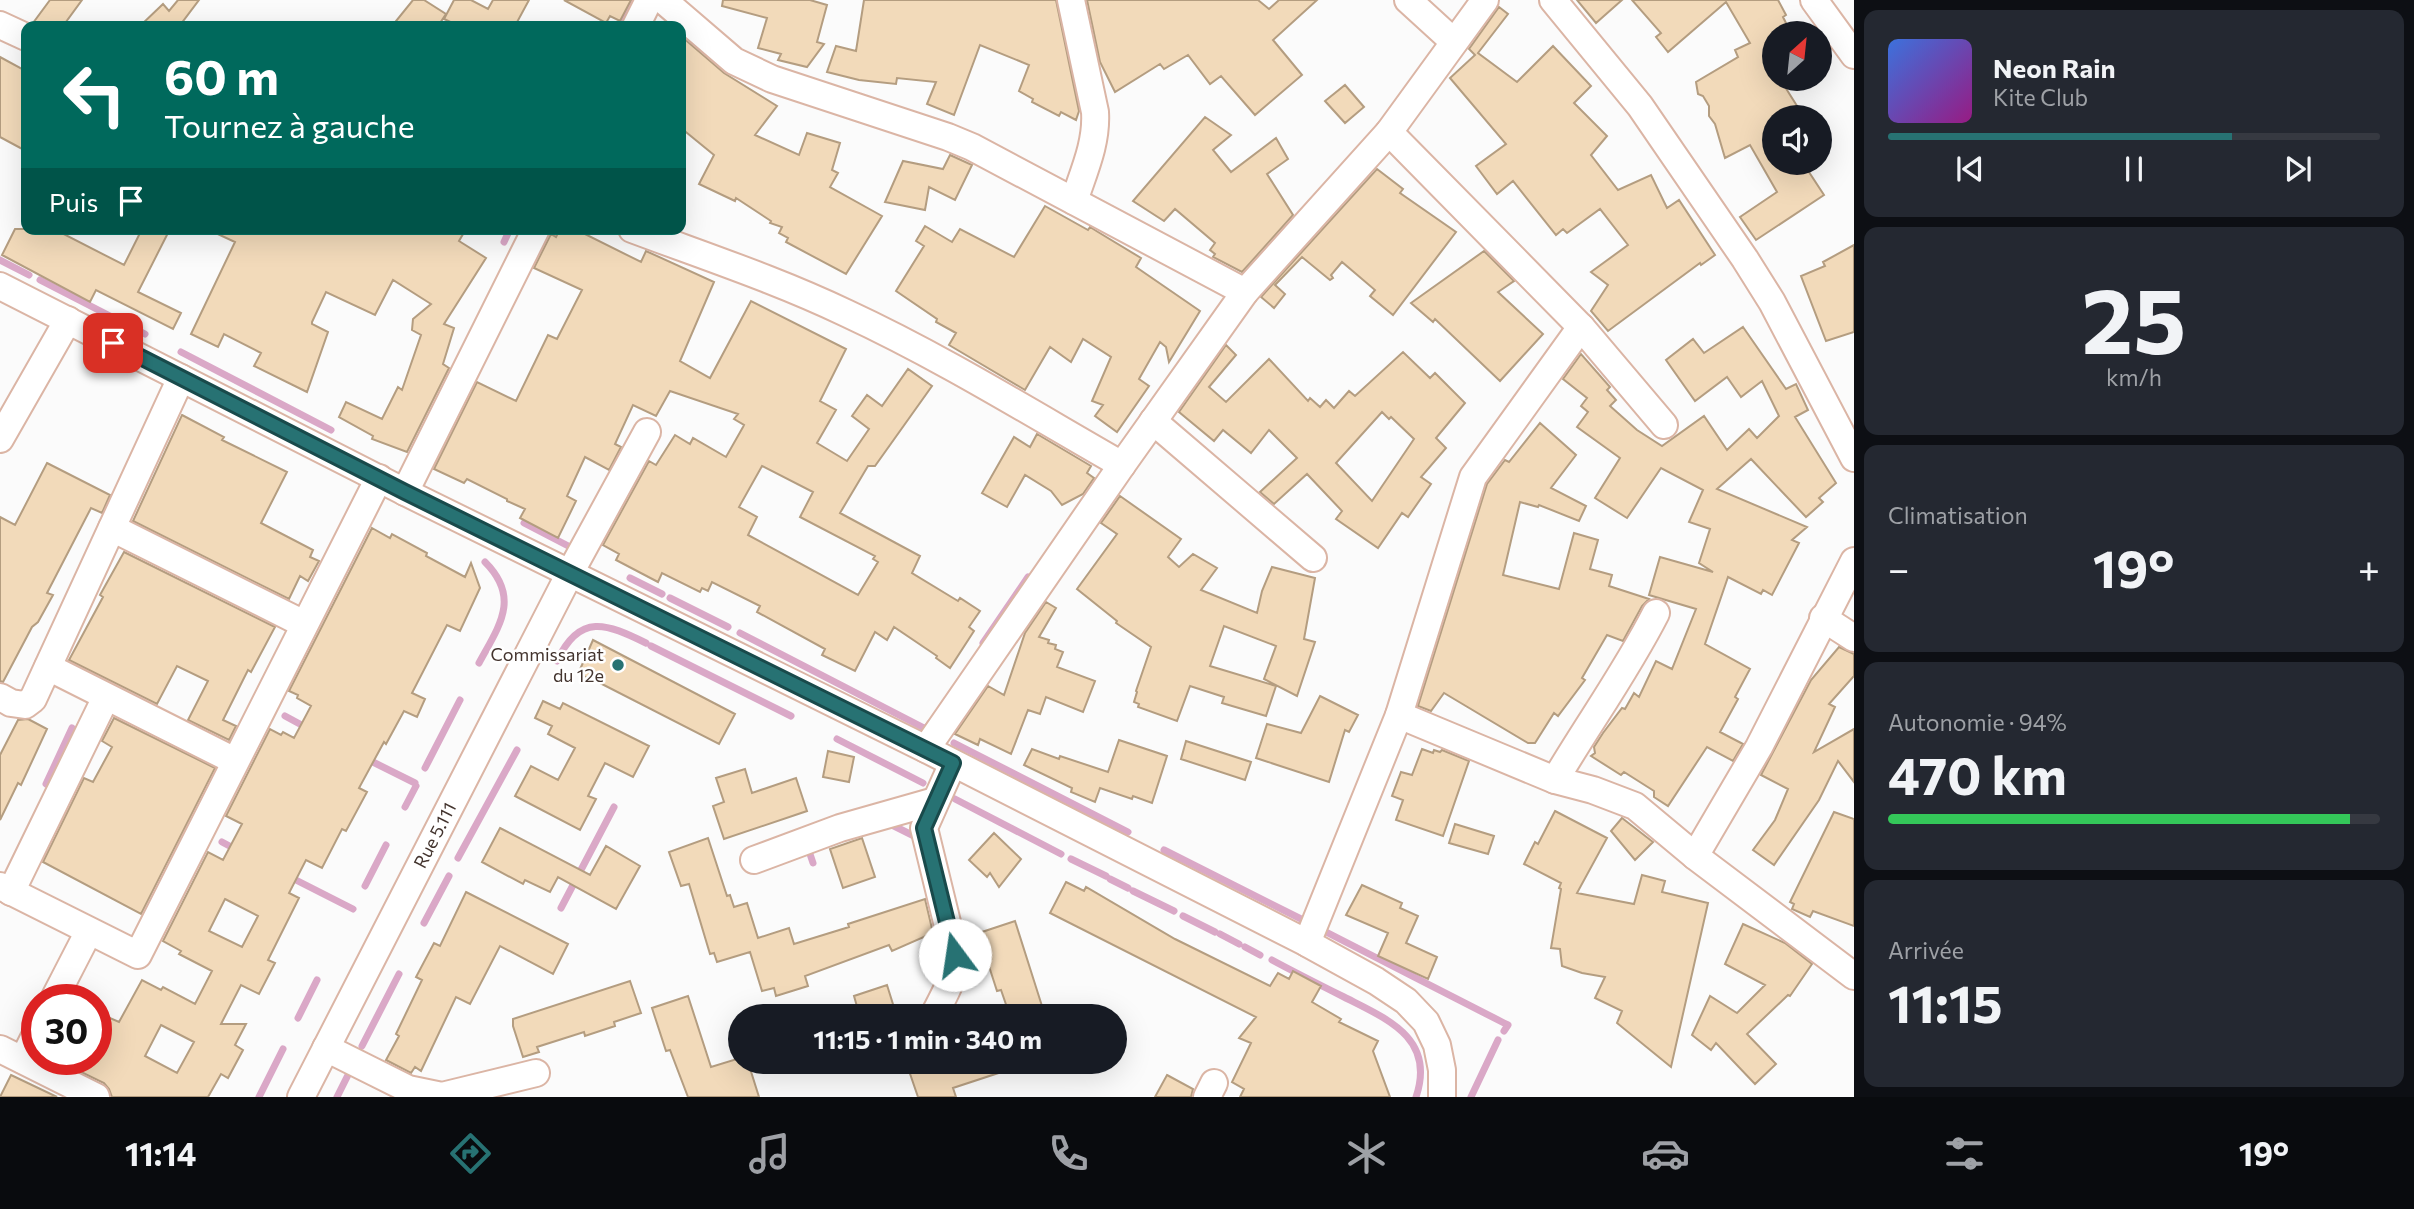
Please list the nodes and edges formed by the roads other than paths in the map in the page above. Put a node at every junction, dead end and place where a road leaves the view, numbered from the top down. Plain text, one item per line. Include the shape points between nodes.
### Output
1 (1071, 0) edge
2 (1408, 0) edge
3 (1485, 0) edge
4 (1552, 0) edge
5 (1814, 0) edge
6 (647, 6) edge
7 (671, 21) edge
8 (0, 25) edge
9 (686, 31) edge
10 (21, 35) edge
11 (1454, 42) junction
12 (1850, 43) edge
13 (1389, 132) junction
14 (1074, 201) junction
15 (534, 235) edge
16 (648, 235) edge
17 (0, 286) edge
18 (1245, 292) junction
19 (68, 320) junction
20 (1581, 327) junction
21 (181, 378) junction
22 (1153, 421) junction
23 (1664, 425) dead end
24 (647, 432) dead end
25 (0, 439) edge
26 (1854, 458) edge
27 (1122, 465) junction
28 (379, 478) junction
29 (405, 492) junction
30 (111, 528) junction
31 (1313, 558) dead end
32 (1854, 561) edge
33 (570, 573) junction
34 (1656, 613) dead end
35 (1823, 618) junction
36 (304, 624) junction
37 (1854, 638) edge
38 (47, 667) junction
39 (0, 697) edge
40 (106, 697) junction
41 (1399, 715) junction
42 (926, 749) junction
43 (235, 761) junction
44 (953, 763) junction
45 (1555, 780) junction
46 (935, 801) junction
47 (1695, 856) junction
48 (754, 860) dead end
49 (6, 889) edge
50 (89, 931) junction
51 (1307, 943) junction
52 (1854, 976) edge
53 (62, 984) edge
54 (939, 1004) edge
55 (326, 1048) junction
56 (11, 1055) edge
57 (536, 1073) dead end
58 (96, 1097) edge
59 (301, 1097) edge
60 (1442, 1097) edge

1 - 14 street via 1096,112 1093,146
2 - 11 street
3 - 11 street
4 - 26 street via 1640,106 1745,259
5 - 12 street
6 - 7 street
8 - 10 street
9 - 14 street via 772,79 947,137
11 - 13 street
13 - 18 street
13 - 20 street
14 - 18 street
15 - 29 street
16 - 27 street via 846,313
17 - 19 street
18 - 22 street
19 - 21 street
19 - 25 street
20 - 23 street
20 - 41 street via 1473,477
21 - 28 street
21 - 30 street
22 - 27 street
22 - 31 street
24 - 33 street, Rue 5.111
27 - 42 street
28 - 29 street
28 - 36 street
29 - 33 street
30 - 36 street
30 - 38 street
32 - 35 street
33 - 42 street
33 - 55 street, Rue 5.111
34 - 45 street via 1615,688
35 - 37 street
35 - 47 street via 1759,747
36 - 43 street
38 - 39 street via 33,699 25,705
38 - 40 street
40 - 43 street
40 - 49 street
41 - 45 street
41 - 51 street
42 - 44 street
43 - 50 street via 138,955
44 - 46 street
44 - 51 street
45 - 47 street via 1634,806
46 - 48 street via 840,828
46 - 54 street via 925,836 956,967
47 - 52 street
49 - 50 street
50 - 53 street
51 - 60 street via 1396,994 1426,1022 1437,1045
55 - 57 street via 408,1089 433,1095
55 - 59 street, Rue 5.111
56 - 58 street

